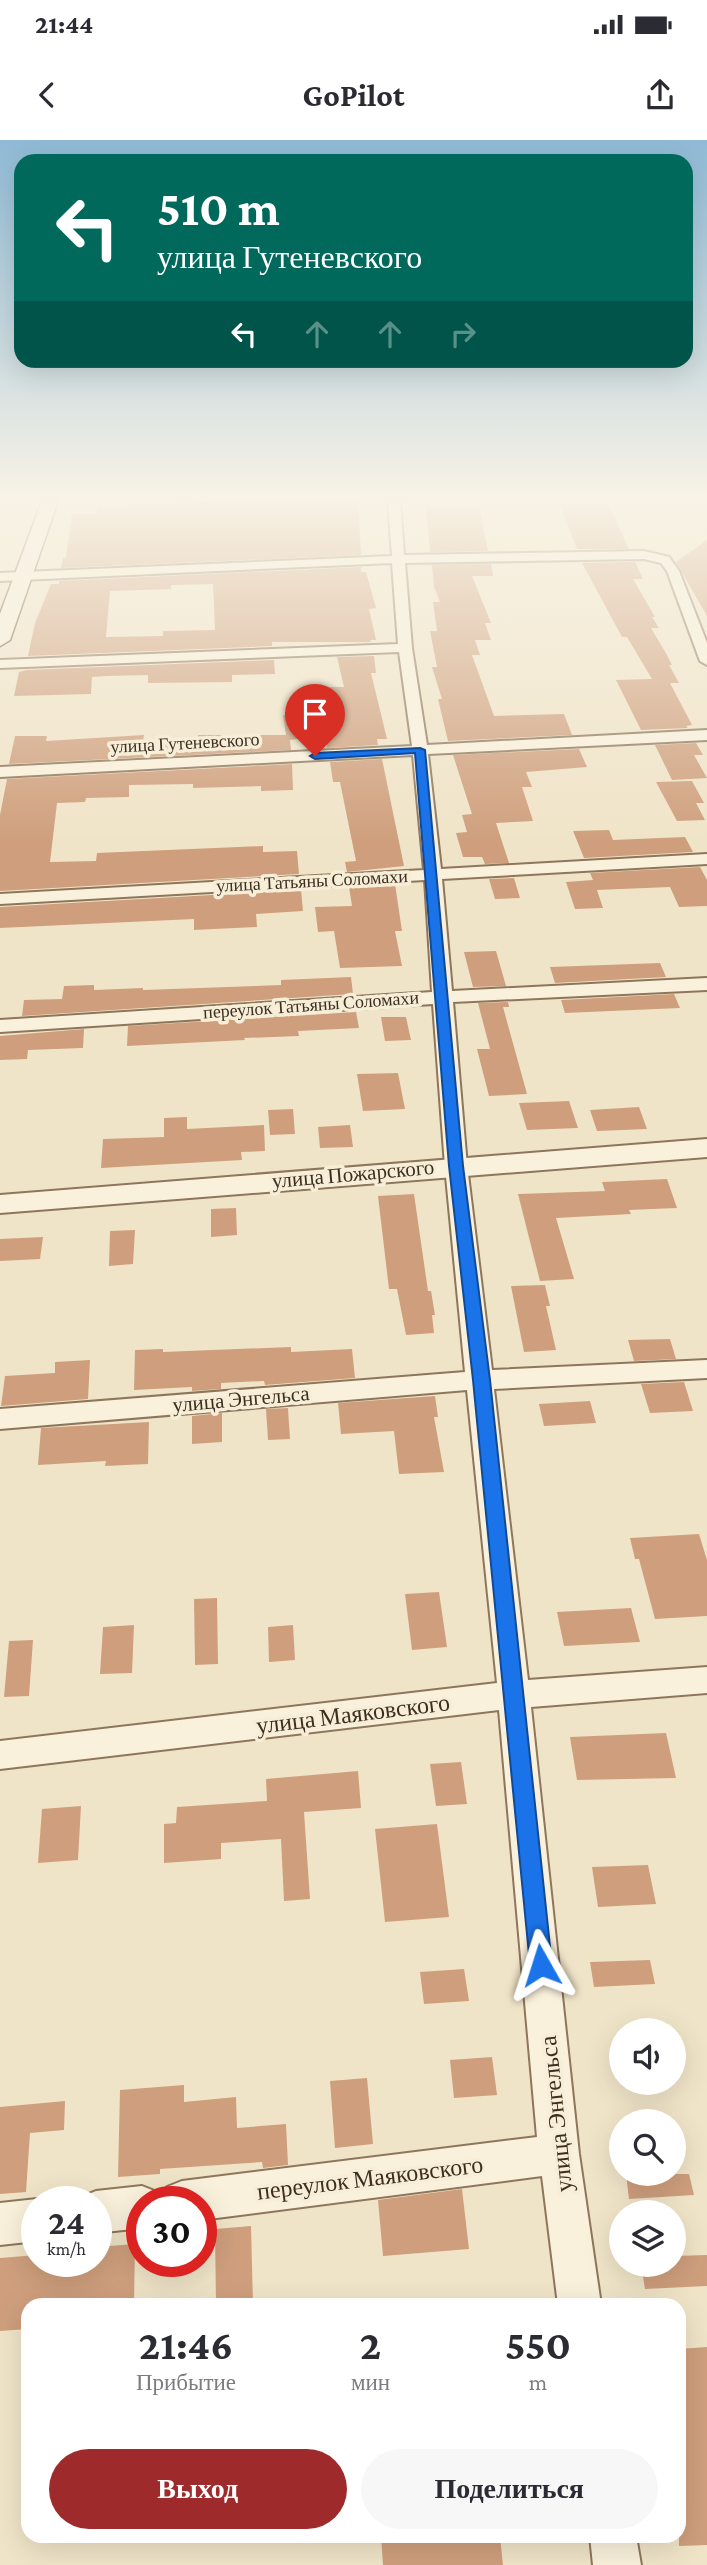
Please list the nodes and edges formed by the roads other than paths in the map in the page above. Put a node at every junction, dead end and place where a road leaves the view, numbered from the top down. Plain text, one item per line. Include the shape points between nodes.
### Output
1 (8, 614) edge
2 (403, 614) edge
3 (689, 614) edge
4 (0, 640) edge
5 (405, 648) junction
6 (707, 661) edge
7 (0, 664) edge
8 (707, 735) edge
9 (420, 750) junction
10 (0, 772) edge
11 (707, 859) edge
12 (433, 873) junction
13 (0, 899) edge
14 (707, 984) edge
15 (442, 997) junction
16 (0, 1026) edge
17 (707, 1148) edge
18 (456, 1166) junction
19 (0, 1204) edge
20 (707, 1369) edge
21 (481, 1380) junction
22 (0, 1419) edge
23 (707, 1680) edge
24 (514, 1695) junction
25 (0, 1755) edge
26 (559, 2154) junction
27 (217, 2198) edge
28 (21, 2222) edge
29 (0, 2224) edge
30 (579, 2298) edge
31 (613, 2543) edge
32 (617, 2565) edge

1 - 4 main road
2 - 5 street, улица Энгельса
3 - 6 street
5 - 7 street
5 - 9 street, улица Энгельса
8 - 9 street, улица Гутеневского
9 - 10 street, улица Гутеневского
9 - 12 street, улица Энгельса
11 - 12 street, улица Татьяны Соломахи
12 - 13 street, улица Татьяны Соломахи
12 - 15 street, улица Энгельса
14 - 15 street, переулок Татьяны Соломахи
15 - 16 street, переулок Татьяны Соломахи
15 - 18 street, улица Энгельса
17 - 18 street, улица Пожарского
18 - 19 street, улица Пожарского
18 - 21 street, улица Энгельса
20 - 21 street
21 - 22 street, улица Энгельса
21 - 24 street, улица Энгельса
23 - 24 street, улица Маяковского
24 - 25 street, улица Маяковского
24 - 26 street, улица Энгельса
26 - 27 street, переулок Маяковского
26 - 30 street, улица Энгельса
28 - 29 street
31 - 32 street

